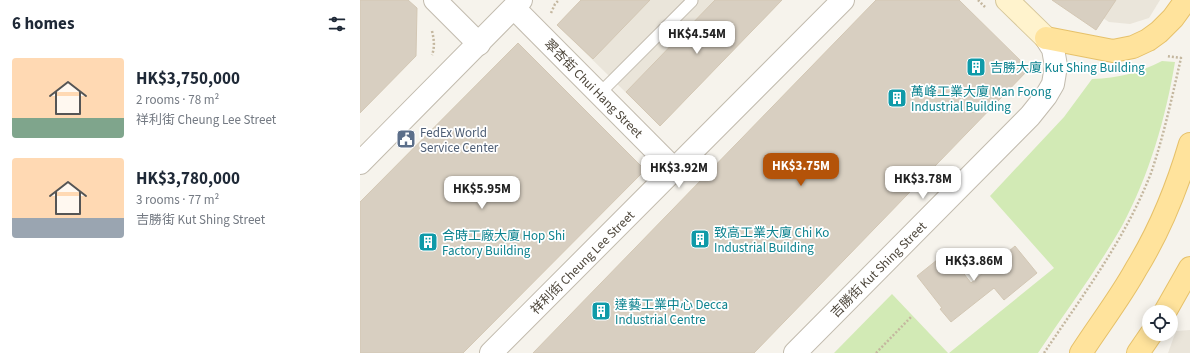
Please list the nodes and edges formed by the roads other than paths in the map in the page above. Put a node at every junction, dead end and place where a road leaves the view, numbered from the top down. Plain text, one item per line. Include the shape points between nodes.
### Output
1 (435, 0) edge
2 (843, 0) edge
3 (1007, 0) edge
4 (1186, 0) edge
5 (692, 1) dead end
6 (517, 4) edge
7 (1046, 38) junction
8 (479, 44) junction
9 (599, 94) junction
10 (1190, 144) edge
11 (360, 163) edge
12 (674, 169) junction
13 (1190, 268) edge
14 (1169, 305) edge
15 (1146, 341) edge
16 (491, 353) edge
17 (795, 353) edge
18 (1081, 353) edge
19 (1138, 353) edge

1 - 8 street
2 - 12 street, 祥利街 Cheung Lee Street
3 - 7 street, 吉勝街 Kut Shing Street
4 - 7 main road via 1159,32 1133,47 1113,51
5 - 9 lane
6 - 8 street
6 - 9 street, 翠杏街 Chui Hang Street
7 - 17 street, 吉勝街 Kut Shing Street via 1053,49 1056,66 1053,84 1046,96 1030,116
8 - 11 street
9 - 12 street, 翠杏街 Chui Hang Street
10 - 18 main road via 1182,171 1153,240
12 - 16 street, 祥利街 Cheung Lee Street
13 - 14 main road
15 - 19 main road

